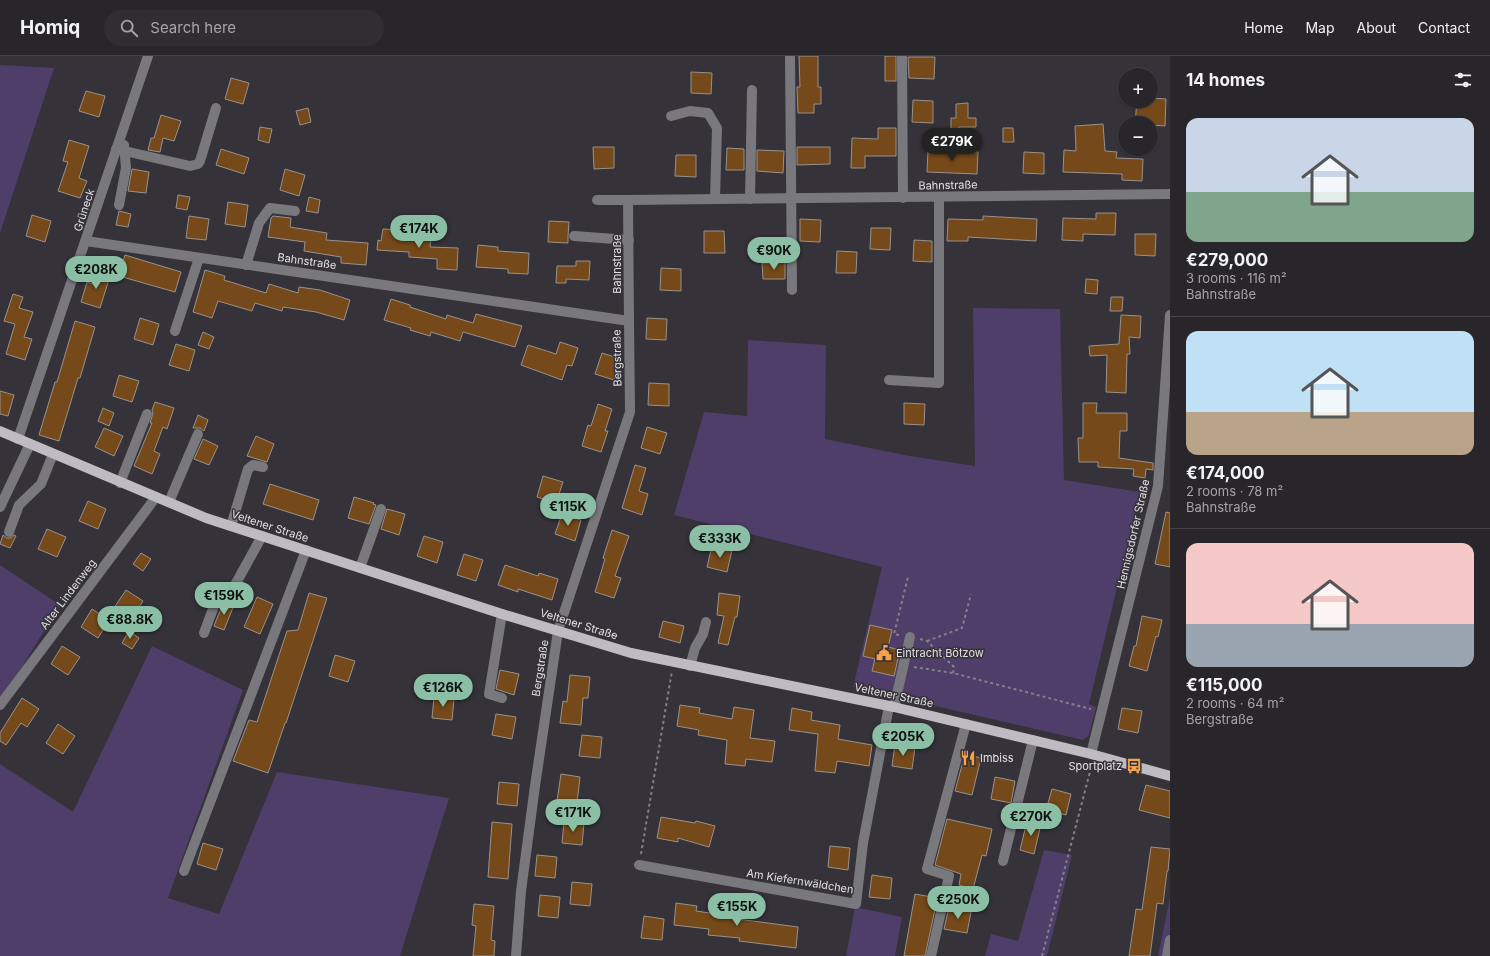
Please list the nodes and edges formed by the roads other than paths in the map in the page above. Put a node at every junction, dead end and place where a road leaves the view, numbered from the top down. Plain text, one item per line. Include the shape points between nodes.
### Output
1 (148, 56) edge
2 (790, 56) edge
3 (902, 56) edge
4 (752, 90) dead end
5 (216, 108) dead end
6 (671, 116) dead end
7 (120, 150) junction
8 (1170, 194) edge
9 (939, 197) junction
10 (790, 198) junction
11 (903, 198) junction
12 (715, 199) junction
13 (750, 199) junction
14 (597, 200) dead end
15 (628, 200) junction
16 (119, 205) dead end
17 (296, 211) dead end
18 (574, 236) dead end
19 (629, 240) junction
20 (86, 241) junction
21 (199, 258) junction
22 (246, 265) junction
23 (792, 290) dead end
24 (1170, 315) edge
25 (629, 321) junction
26 (175, 331) dead end
27 (889, 380) dead end
28 (147, 414) dead end
29 (0, 431) edge
30 (198, 434) dead end
31 (18, 439) junction
32 (30, 444) junction
33 (53, 454) junction
34 (263, 467) dead end
35 (120, 483) junction
36 (156, 498) junction
37 (169, 502) junction
38 (0, 506) edge
39 (381, 509) dead end
40 (232, 526) junction
41 (9, 532) dead end
42 (262, 536) junction
43 (306, 550) junction
44 (360, 568) junction
45 (502, 614) junction
46 (706, 622) dead end
47 (558, 631) junction
48 (204, 633) dead end
49 (910, 637) dead end
50 (690, 666) junction
51 (502, 698) dead end
52 (0, 705) edge
53 (891, 706) junction
54 (966, 724) junction
55 (1033, 740) junction
56 (1092, 755) junction
57 (1170, 776) edge
58 (1003, 861) dead end
59 (639, 865) road end
60 (184, 871) dead end
61 (1170, 940) edge
62 (516, 956) edge
63 (931, 956) edge
64 (1167, 956) edge

1 - 7 street, Grüneck via 123,129
2 - 10 street
3 - 11 street
4 - 13 street
5 - 7 street via 200,161 194,166
6 - 12 street via 690,111 708,113 717,128
7 - 16 street via 126,168
7 - 20 street, Grüneck
8 - 9 street, Bahnstraße
9 - 11 street, Bahnstraße
9 - 27 street via 939,383
10 - 11 street, Bahnstraße
10 - 13 street, Bahnstraße
10 - 23 street
12 - 13 street, Bahnstraße
12 - 15 street, Bahnstraße
14 - 15 street
15 - 19 street, Bahnstraße
17 - 22 street via 270,208 259,223
18 - 19 street
19 - 25 street, Bahnstraße
20 - 21 street, Bahnstraße
20 - 31 street, Grüneck
21 - 22 street, Bahnstraße
21 - 26 street
22 - 25 street, Bahnstraße
24 - 56 street, Hennigsdorfer Straße via 1158,486
25 - 47 street, Bergstraße via 630,412
28 - 35 street
29 - 31 main road, Veltener Straße
30 - 37 street
31 - 32 main road, Veltener Straße
32 - 33 main road, Veltener Straße
32 - 38 street
33 - 35 main road, Veltener Straße
33 - 41 street via 41,484 19,505
34 - 40 street via 253,465 248,469
35 - 36 main road, Veltener Straße
36 - 37 main road, Veltener Straße
36 - 52 street, Alter Lindenweg
37 - 40 main road, Veltener Straße
39 - 44 street
40 - 42 main road, Veltener Straße
42 - 43 main road, Veltener Straße
42 - 48 street via 235,585 217,598
43 - 44 main road, Veltener Straße
43 - 60 street
44 - 45 main road, Veltener Straße
45 - 47 main road, Veltener Straße
45 - 51 street via 489,694
46 - 50 street
47 - 50 main road, Veltener Straße via 632,653
47 - 62 street, Bergstraße via 521,891
49 - 53 street
50 - 53 main road, Veltener Straße
53 - 54 main road, Veltener Straße
53 - 59 street, Am Kiefernwäldchen via 863,843 856,904
54 - 55 main road, Veltener Straße
54 - 63 street via 926,869 949,876
55 - 56 main road, Veltener Straße
55 - 58 street
56 - 57 main road, Veltener Straße
61 - 64 street

